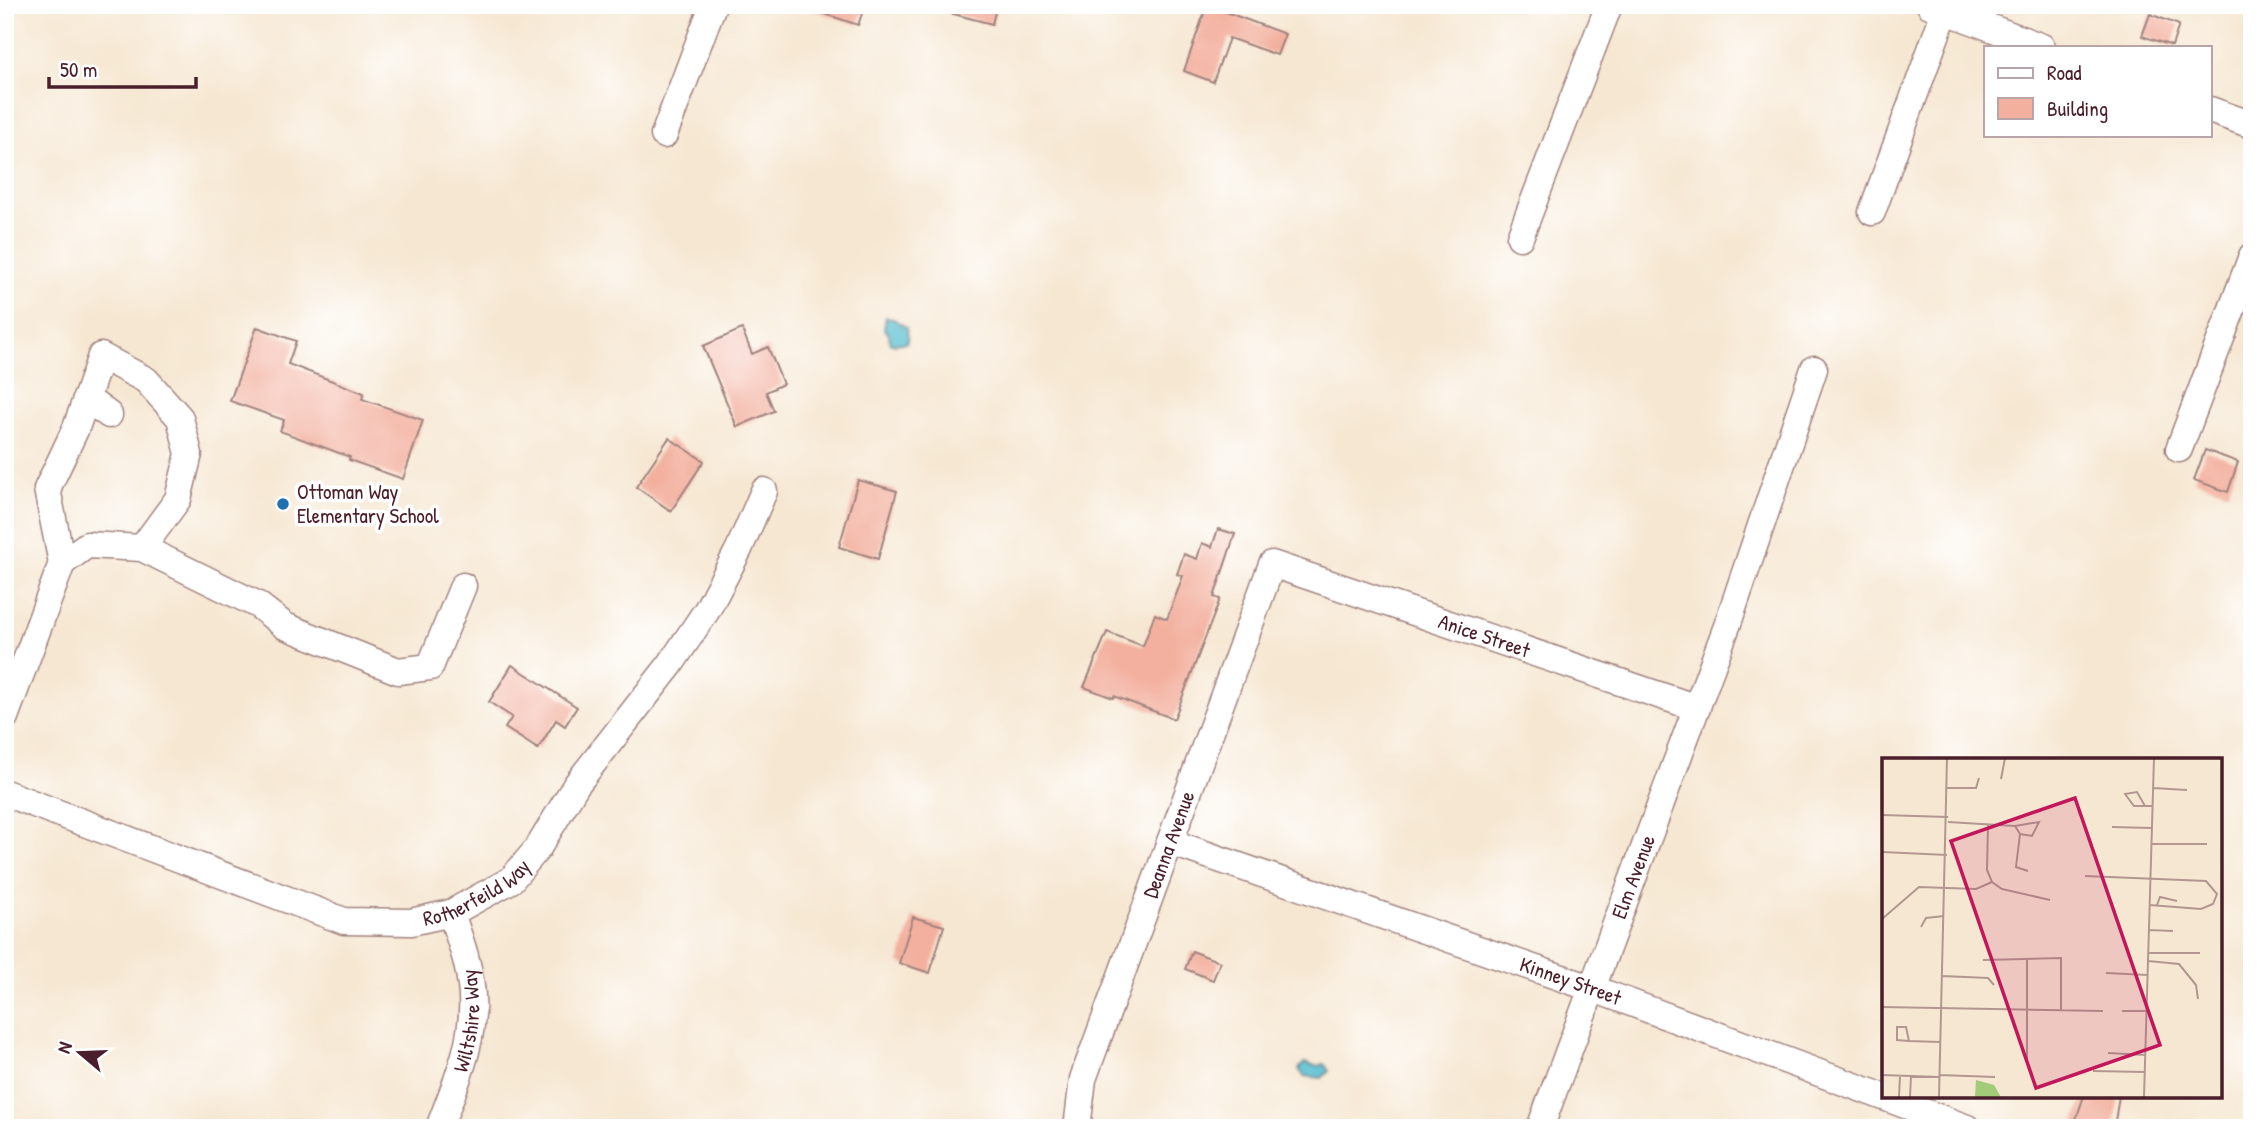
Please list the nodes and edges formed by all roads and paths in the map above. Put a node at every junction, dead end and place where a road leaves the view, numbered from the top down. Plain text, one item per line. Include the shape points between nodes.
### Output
1 (713, 5) edge
2 (1609, 5) edge
3 (1938, 8) edge
4 (2039, 46) edge
5 (2212, 111) edge
6 (2252, 125) edge
7 (664, 135) dead end
8 (1872, 212) dead end
9 (1520, 237) dead end
10 (2252, 257) edge
11 (1814, 369) dead end
12 (86, 398) junction
13 (109, 415) dead end
14 (2179, 449) dead end
15 (764, 491) dead end
16 (142, 548) junction
17 (62, 563) junction
18 (1272, 564) joint
19 (463, 586) dead end
20 (1697, 708) junction
21 (5, 717) edge
22 (5, 793) edge
23 (1170, 842) junction
24 (451, 913) junction
25 (1591, 988) junction
26 (1882, 1096) edge
27 (1886, 1098) edge
28 (439, 1128) edge
29 (1077, 1128) edge
30 (1540, 1128) edge
31 (1967, 1128) edge

1 - 7 street
2 - 9 street
3 - 4 street
3 - 8 street
5 - 6 street
10 - 14 street
11 - 20 street, Elm Avenue
12 - 13 street
12 - 16 street via 102,356 146,380 180,418 189,454 178,499 168,496
12 - 17 street via 47,489
15 - 24 street, Rotherfeild Way via 707,610 576,785 538,848 511,880
16 - 17 street via 87,545
16 - 19 street via 258,605 285,626 398,671 430,667
17 - 21 street
18 - 20 street, Anice Street
18 - 23 street, Deanna Avenue
20 - 25 street, Elm Avenue
22 - 24 street, Rotherfeild Way via 344,920 411,922
23 - 25 street, Kinney Street
23 - 29 street, Deanna Avenue via 1083,1079
24 - 28 street, Wiltshire Way via 472,989 470,1030
25 - 26 street, Kinney Street
25 - 30 street, Elm Avenue
27 - 31 street, Kinney Street

